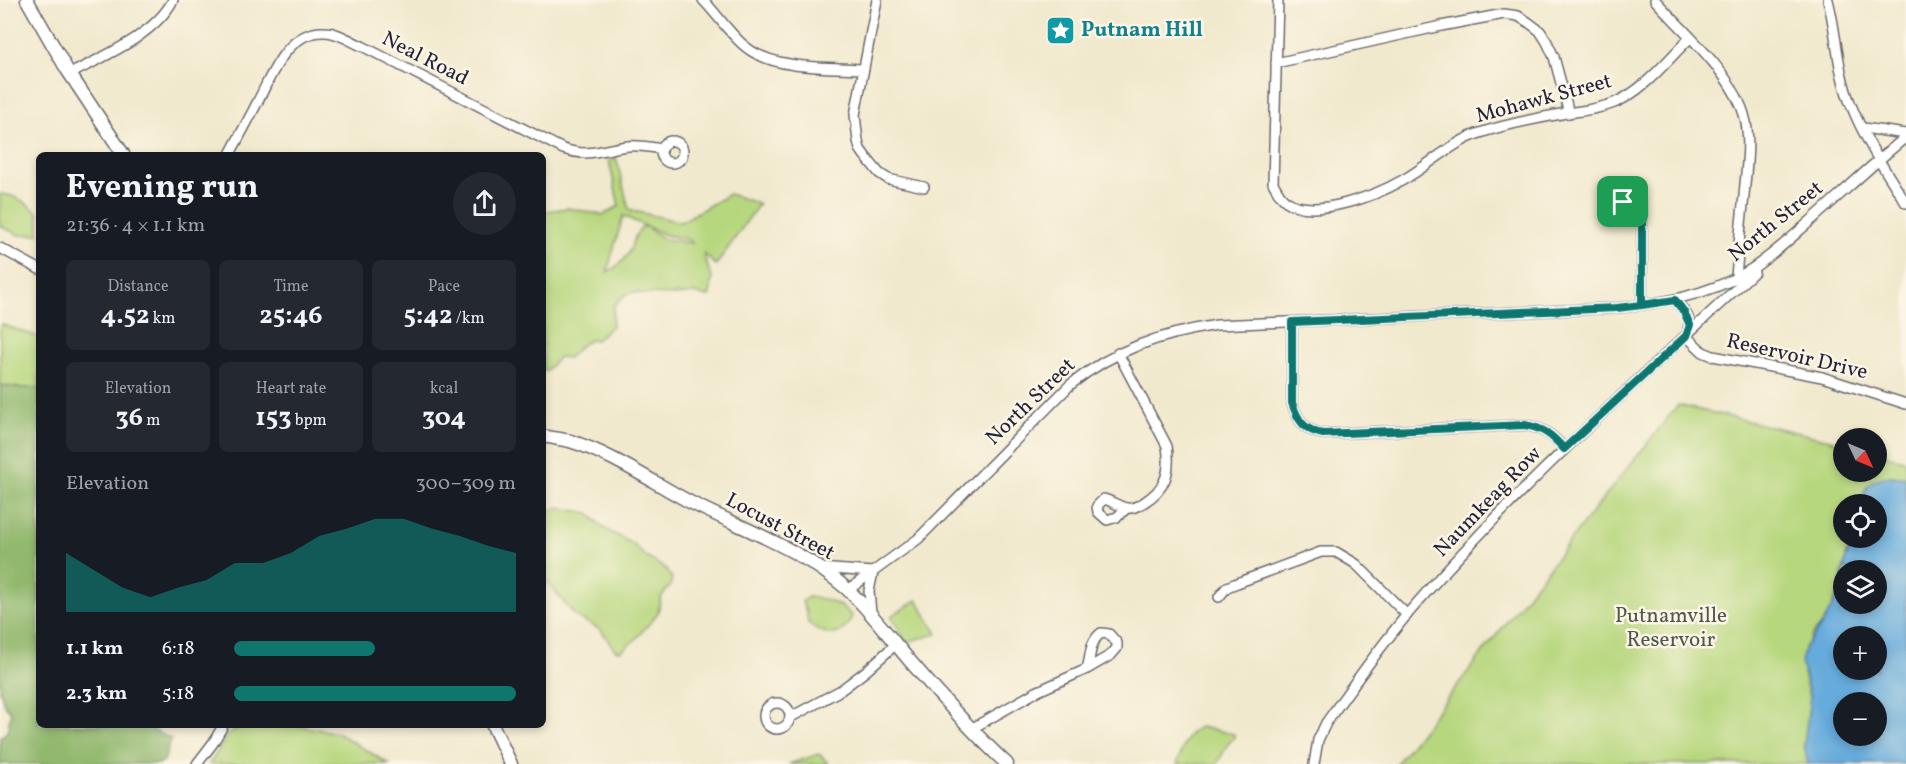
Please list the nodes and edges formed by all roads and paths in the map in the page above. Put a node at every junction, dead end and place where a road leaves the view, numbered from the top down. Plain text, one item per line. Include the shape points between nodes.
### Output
1 (27, 0) edge
2 (173, 0) edge
3 (703, 0) edge
4 (877, 0) edge
5 (1278, 0) edge
6 (1655, 0) edge
7 (1828, 0) edge
8 (1690, 38) junction
9 (1276, 63) junction
10 (864, 69) junction
11 (70, 74) junction
12 (1569, 113) junction
13 (1863, 128) junction
14 (1906, 135) edge
15 (661, 149) dead end
16 (122, 152) edge
17 (231, 152) edge
18 (1878, 159) junction
19 (924, 187) dead end
20 (1906, 203) edge
21 (1642, 215) dead end
22 (1782, 246) junction
23 (0, 248) edge
24 (36, 267) edge
25 (1736, 278) junction
26 (1675, 300) junction
27 (1642, 305) junction
28 (1292, 322) junction
29 (1686, 336) junction
30 (1118, 353) junction
31 (1906, 404) edge
32 (546, 437) edge
33 (1564, 449) junction
34 (1127, 508) dead end
35 (820, 568) junction
36 (873, 572) junction
37 (848, 590) junction
38 (1219, 597) dead end
39 (871, 613) junction
40 (1407, 615) junction
41 (896, 644) junction
42 (1087, 669) dead end
43 (791, 717) dead end
44 (222, 728) edge
45 (494, 728) edge
46 (971, 729) junction
47 (197, 764) edge
48 (512, 764) edge
49 (1007, 764) edge
50 (1314, 764) edge

1 - 11 main road
2 - 11 street via 147,30
3 - 10 street via 737,39 762,56 777,62
4 - 10 street
5 - 9 street, Mohawk Street
6 - 8 street
7 - 13 street via 1845,85
8 - 12 street, Mohawk Street via 1634,92 1615,102
8 - 25 street via 1730,84 1748,129
9 - 12 street via 1441,26 1504,14 1518,16 1540,31 1547,42
9 - 12 street, Mohawk Street via 1273,183 1279,194 1296,206 1336,205 1369,196 1476,135
10 - 19 street via 855,115 860,149 888,179
11 - 16 main road
13 - 14 street
13 - 18 street
14 - 18 street, North Street
15 - 17 street, Neal Road via 632,145 591,154 563,149 364,47 326,32 306,35 284,54
18 - 20 street
18 - 22 street, North Street
21 - 27 street
22 - 25 street, North Street
22 - 29 street, Naumkeag Row
23 - 24 street
25 - 26 street, North Street
26 - 27 street, North Street
26 - 29 street via 1689,320
27 - 28 street, North Street
28 - 30 street, North Street via 1178,331
28 - 33 street via 1292,403 1310,431 1323,434 1525,425 1551,434
29 - 31 street, Reservoir Drive via 1713,356 1822,377
29 - 33 street, Naumkeag Row
30 - 34 street via 1167,447 1169,458 1159,491 1138,506
30 - 36 street, North Street via 1070,385 918,539
32 - 35 main road, Locust Street via 592,449
33 - 40 street, Naumkeag Row
35 - 36 street
35 - 37 main road, Locust Street
36 - 37 street, North Street
36 - 39 street via 869,591
37 - 39 main road, Locust Street
38 - 40 street via 1237,583 1320,552 1336,552 1356,564
39 - 41 main road, Locust Street
40 - 50 street, Naumkeag Row via 1326,723
41 - 43 street via 842,690
41 - 46 main road, Locust Street
42 - 46 street via 1036,692
44 - 47 street
45 - 48 main road
46 - 49 main road, Locust Street

